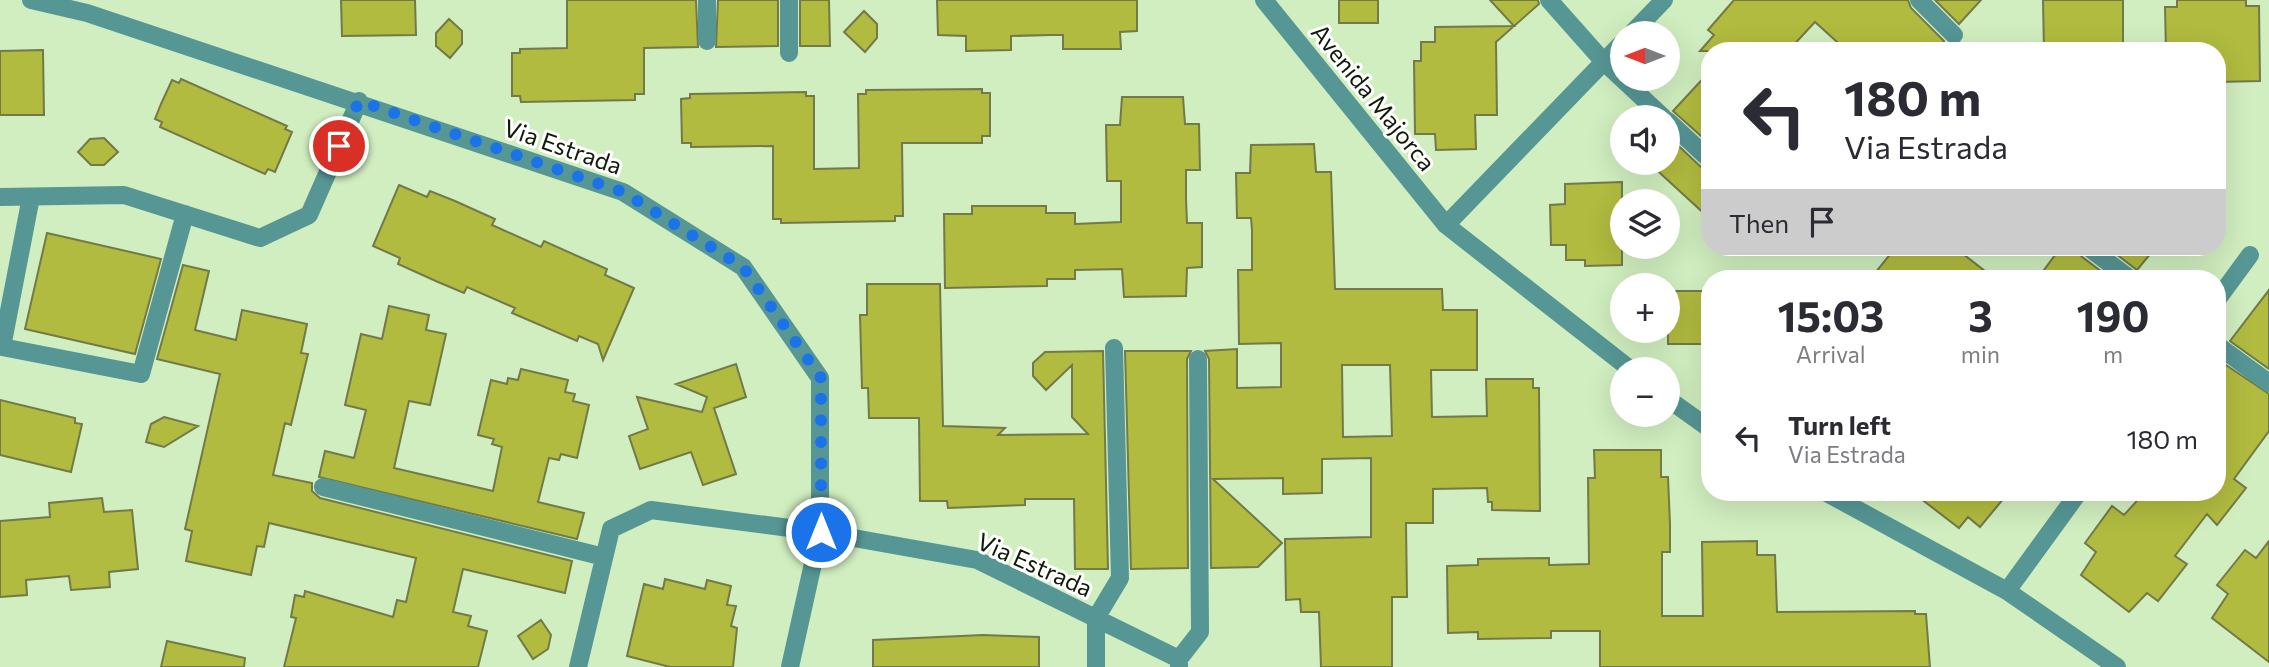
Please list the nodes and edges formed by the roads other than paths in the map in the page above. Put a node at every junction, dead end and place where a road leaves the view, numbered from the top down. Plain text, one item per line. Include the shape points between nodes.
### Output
1 (32, 0) edge
2 (707, 0) edge
3 (789, 0) edge
4 (1264, 0) edge
5 (1549, 0) edge
6 (1664, 0) edge
7 (1919, 0) edge
8 (1644, 21) edge
9 (1954, 35) dead end
10 (707, 41) dead end
11 (789, 53) dead end
12 (1610, 56) edge
13 (1604, 62) junction
14 (359, 101) junction
15 (1651, 105) edge
16 (1680, 132) edge
17 (1701, 152) edge
18 (0, 197) edge
19 (31, 197) junction
20 (185, 214) junction
21 (1446, 225) junction
22 (2250, 255) dead end
23 (2100, 256) edge
24 (2118, 270) edge
25 (8, 282) edge
26 (2226, 288) edge
27 (1114, 348) dead end
28 (2226, 352) edge
29 (1615, 357) edge
30 (1198, 359) dead end
31 (2269, 383) edge
32 (1680, 408) edge
33 (1701, 423) edge
34 (323, 487) dead end
35 (1841, 501) edge
36 (2073, 501) edge
37 (821, 532) junction
38 (604, 557) junction
39 (2007, 592) junction
40 (1096, 618) junction
41 (1179, 663) edge
42 (578, 667) edge
43 (790, 667) edge
44 (1096, 667) edge
45 (2117, 667) edge

1 - 14 street, Via Estrada via 87,13
2 - 10 street
3 - 11 street
4 - 21 street, Avenida Majorca
5 - 13 street
6 - 8 street
7 - 9 street
12 - 13 street
13 - 15 street
13 - 21 street
14 - 20 street via 309,215 260,238
14 - 37 street, Via Estrada via 623,192 743,267 821,378
16 - 17 street
18 - 19 street
19 - 20 street via 124,195
19 - 25 street
20 - 25 street via 141,374 2,347
21 - 29 street, Avenida Majorca
22 - 26 street
23 - 24 street
27 - 40 street via 1120,578
28 - 31 street
30 - 41 street via 1200,632
32 - 33 street
34 - 38 street
35 - 39 street
36 - 39 street
37 - 38 street, Via Estrada via 651,510 611,529
37 - 40 street, Via Estrada via 977,560
37 - 43 street, Via Estrada
38 - 42 street, Via Estrada
39 - 45 street
40 - 41 street, Via Estrada
40 - 44 street

